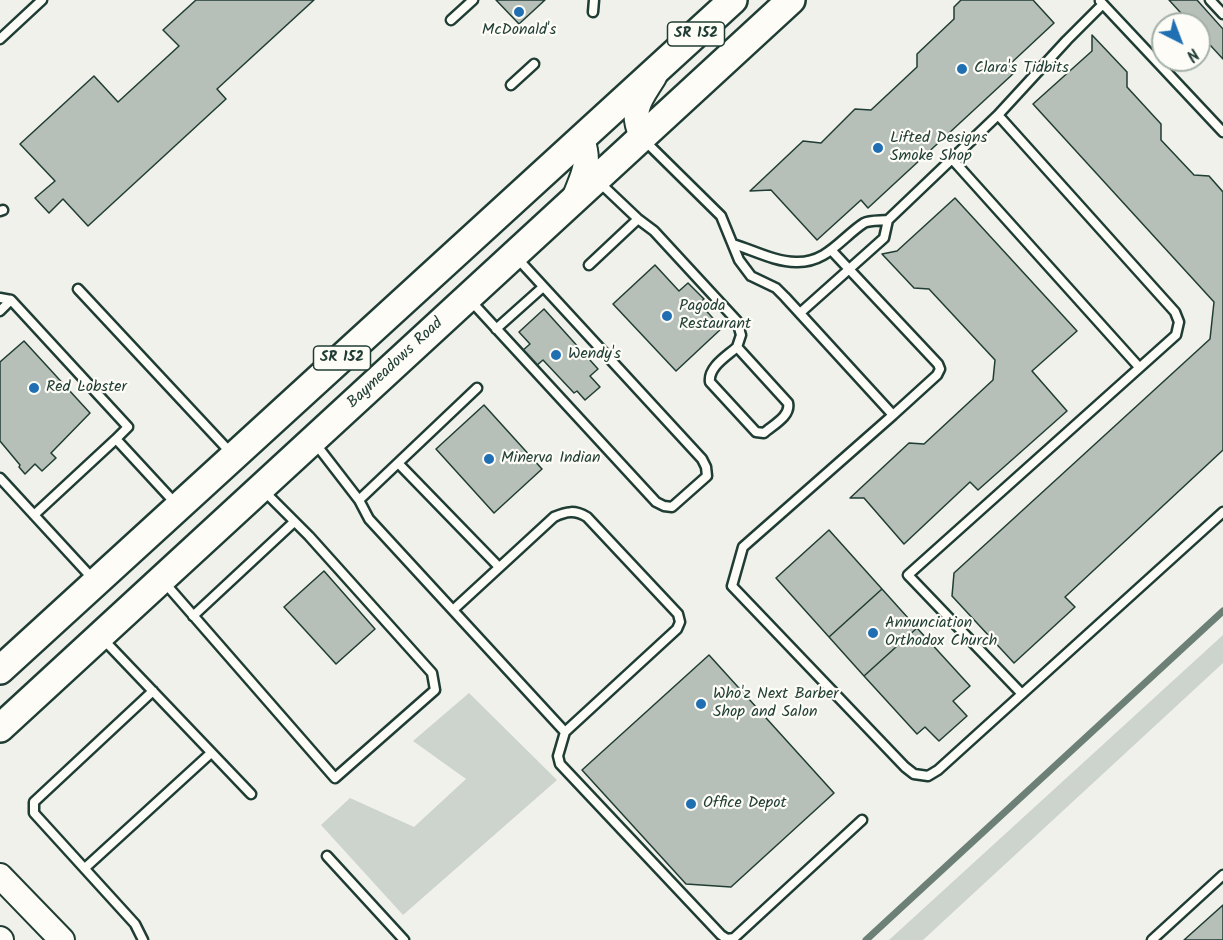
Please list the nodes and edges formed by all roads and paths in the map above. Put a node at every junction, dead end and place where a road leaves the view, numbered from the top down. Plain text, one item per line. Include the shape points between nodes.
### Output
1 (42, 0) edge
2 (473, 0) edge
3 (594, 0) edge
4 (791, 0) edge
5 (1210, 0) edge
6 (1101, 2) edge
7 (724, 5) edge
8 (592, 12) dead end
9 (1223, 14) edge
10 (451, 20) dead end
11 (0, 39) edge
12 (534, 64) dead end
13 (660, 68) junction
14 (511, 85) dead end
15 (998, 115) junction
16 (1223, 132) edge
17 (642, 137) junction
18 (582, 139) junction
19 (952, 159) junction
20 (597, 180) junction
21 (574, 200) junction
22 (638, 219) junction
23 (888, 220) junction
24 (733, 244) junction
25 (832, 250) junction
26 (514, 255) junction
27 (589, 265) dead end
28 (849, 270) junction
29 (543, 287) junction
30 (78, 289) dead end
31 (0, 298) edge
32 (468, 298) junction
33 (11, 300) junction
34 (0, 311) edge
35 (800, 313) junction
36 (496, 329) junction
37 (736, 347) junction
38 (1139, 367) junction
39 (477, 388) dead end
40 (893, 415) junction
41 (116, 439) junction
42 (313, 440) junction
43 (234, 456) junction
44 (398, 463) junction
45 (0, 478) edge
46 (261, 487) junction
47 (359, 500) junction
48 (178, 507) junction
49 (1223, 512) edge
50 (34, 515) junction
51 (294, 522) junction
52 (499, 567) junction
53 (161, 579) junction
54 (96, 582) junction
55 (453, 610) junction
56 (193, 616) junction
57 (100, 635) junction
58 (0, 670) edge
59 (153, 691) junction
60 (1022, 694) junction
61 (0, 728) edge
62 (566, 732) junction
63 (211, 753) junction
64 (251, 794) dead end
65 (862, 820) dead end
66 (327, 856) dead end
67 (85, 868) junction
68 (1223, 875) edge
69 (0, 876) edge
70 (62, 940) edge
71 (143, 940) edge
72 (404, 940) edge
73 (1152, 940) edge

1 - 11 lane
2 - 10 lane
3 - 8 lane
4 - 17 main road, Baymeadows Road / SR 152
5 - 9 lane
6 - 15 lane
6 - 16 lane
7 - 13 main road, SR 152
12 - 14 lane
13 - 17 main road via 638,103 635,122
13 - 18 main road, SR 152
15 - 19 lane
15 - 38 lane via 1175,312 1179,321 1176,335
17 - 20 main road, Baymeadows Road / SR 152
17 - 24 lane via 721,216
18 - 21 main road via 587,164
18 - 43 main road, SR 152
19 - 23 lane
19 - 38 lane
20 - 21 main road, Baymeadows Road / SR 152
20 - 22 lane
21 - 26 main road, Baymeadows Road / SR 152
22 - 27 lane
22 - 37 lane via 654,231 737,321 741,335
23 - 25 lane via 866,222
23 - 28 lane via 884,238
24 - 25 lane via 777,260 797,262 814,260
24 - 35 lane via 751,276 776,288
25 - 28 lane
26 - 29 lane
26 - 32 main road, Baymeadows Road / SR 152
28 - 35 lane
28 - 40 lane via 940,369
29 - 36 lane
29 - 36 lane via 702,459 706,476 698,484 672,507 656,502
30 - 43 lane
31 - 33 lane
32 - 36 lane
32 - 42 main road, Baymeadows Road / SR 152
33 - 34 lane
33 - 41 lane via 128,428
35 - 40 lane
37 - 37 lane via 788,403 787,413 764,433 756,432 710,382 714,368
38 - 60 lane via 908,575
39 - 44 lane
40 - 60 lane via 743,547 732,586 914,774 928,776 938,770
41 - 48 lane
41 - 50 lane
42 - 46 main road, Baymeadows Road / SR 152
42 - 47 lane
43 - 48 main road, SR 152
44 - 47 lane
44 - 52 lane
45 - 50 lane
46 - 51 lane
46 - 53 main road, Baymeadows Road / SR 152
47 - 55 lane via 369,519
48 - 54 main road, SR 152
49 - 60 lane
50 - 54 lane
51 - 56 lane
51 - 56 lane via 432,673 435,690 335,778
52 - 55 lane
52 - 62 lane via 554,517 566,511 578,512 588,517 678,614 677,629
53 - 56 lane
53 - 57 main road, Baymeadows Road / SR 152
54 - 58 main road, SR 152
55 - 62 lane
57 - 59 lane
57 - 61 main road, Baymeadows Road / SR 152
59 - 63 lane
59 - 67 lane via 34,802 34,813
62 - 65 lane via 558,756 560,764 728,939 734,938
63 - 64 lane
63 - 67 lane
66 - 72 lane
67 - 71 lane via 135,924
68 - 73 lane
69 - 70 main road

